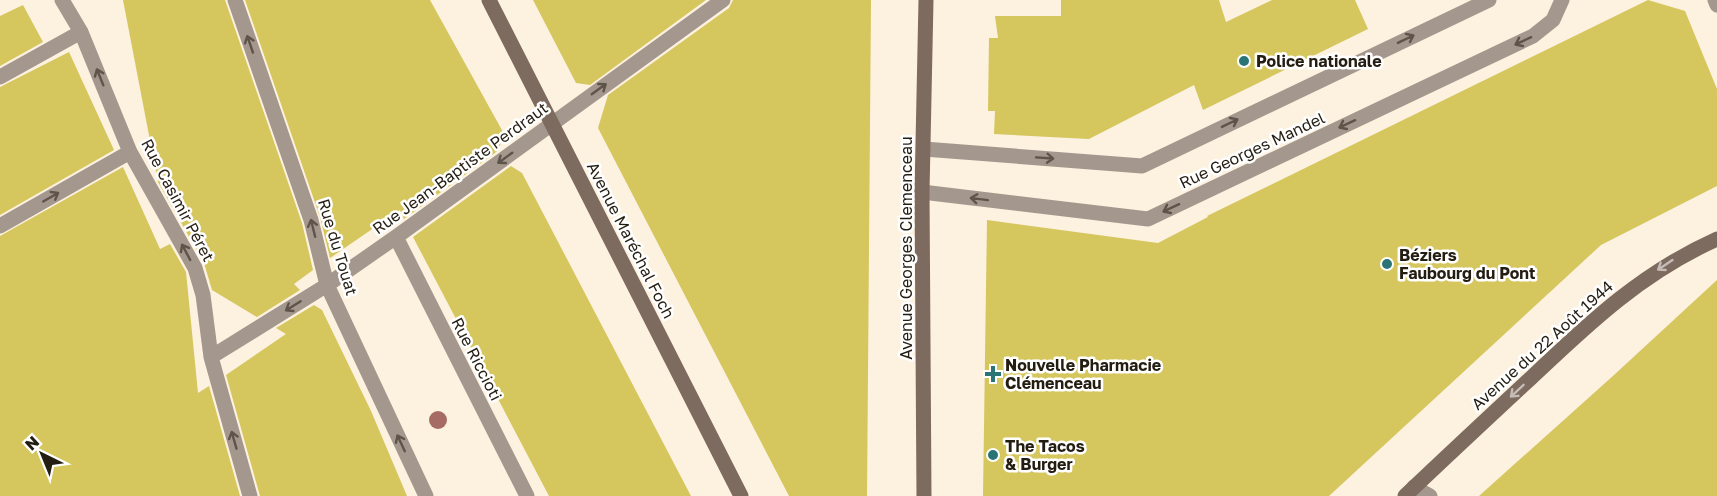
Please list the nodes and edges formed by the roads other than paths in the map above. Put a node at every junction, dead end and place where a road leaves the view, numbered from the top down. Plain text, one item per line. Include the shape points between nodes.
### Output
1 (62, 0) edge
2 (235, 0) edge
3 (489, 0) edge
4 (723, 0) edge
5 (926, 0) edge
6 (1489, 0) edge
7 (1562, 0) edge
8 (1715, 0) edge
9 (1717, 5) edge
10 (81, 32) junction
11 (0, 77) edge
12 (552, 124) junction
13 (924, 149) junction
14 (130, 152) junction
15 (922, 192) junction
16 (0, 226) edge
17 (396, 237) junction
18 (1717, 238) edge
19 (327, 285) junction
20 (211, 357) junction
21 (1410, 492) edge
22 (250, 496) edge
23 (426, 496) edge
24 (527, 496) edge
25 (741, 496) edge
26 (924, 496) edge
27 (1430, 496) edge

1 - 10 street, Rue Casimir Péret
19 -> 2 street, Rue du Touat via 311,220
3 - 12 main road, Avenue Maréchal Foch
12 -> 4 street, Rue Jean-Baptiste Perdraut
5 - 13 main road, Avenue Georges Clemenceau
13 -> 6 street, Rue Georges Mandel via 1142,166
7 -> 15 street, Rue Georges Mandel via 1553,20 1533,36 1148,219
8 - 9 street
10 - 11 street
14 -> 10 street, Rue Casimir Péret
12 -> 17 street, Rue Jean-Baptiste Perdraut
12 - 25 main road, Avenue Maréchal Foch
13 - 15 main road, Avenue Georges Clemenceau
16 -> 14 street
20 -> 14 street, Rue Casimir Péret via 203,295 195,268
15 - 26 main road, Avenue Georges Clemenceau
17 - 19 street, Rue Jean-Baptiste Perdraut
17 - 24 street, Rue Riccioti
18 -> 21 main road, Avenue du 22 Août 1944 via 1679,256 1631,288
19 -> 20 street, Rue Jean-Baptiste Perdraut
23 -> 19 street, Rue du Touat
22 -> 20 street, Rue Casimir Péret
21 - 27 street

